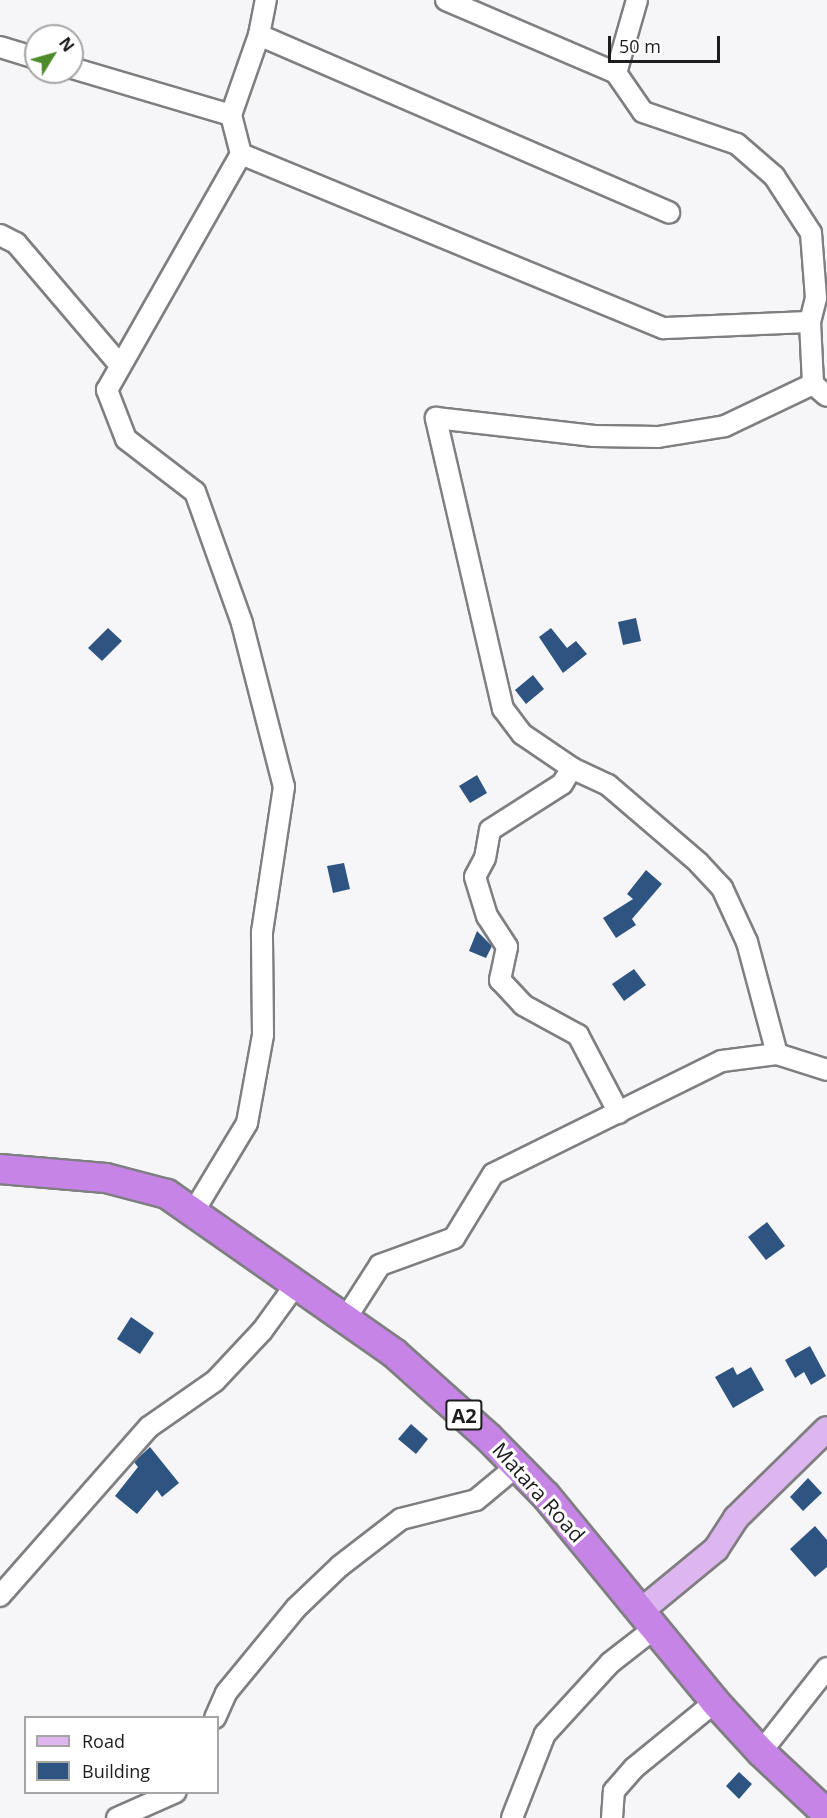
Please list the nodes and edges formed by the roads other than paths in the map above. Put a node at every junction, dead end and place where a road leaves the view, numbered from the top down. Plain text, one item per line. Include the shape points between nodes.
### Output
1 (266, 0) edge
2 (446, 0) edge
3 (637, 0) edge
4 (259, 35) junction
5 (0, 47) edge
6 (24, 54) edge
7 (84, 72) edge
8 (616, 73) junction
9 (231, 115) junction
10 (241, 154) junction
11 (669, 212) dead end
12 (1, 237) edge
13 (810, 322) junction
14 (120, 365) junction
15 (820, 390) edge
16 (572, 768) junction
17 (777, 1054) junction
18 (827, 1070) edge
19 (619, 1113) junction
20 (0, 1169) edge
21 (194, 1211) junction
22 (296, 1284) junction
23 (346, 1318) junction
24 (827, 1429) edge
25 (517, 1466) junction
26 (0, 1596) edge
27 (649, 1618) junction
28 (827, 1668) edge
29 (715, 1702) junction
30 (216, 1716) edge
31 (761, 1752) junction
32 (171, 1794) edge
33 (827, 1814) edge
34 (117, 1818) edge
35 (512, 1818) edge
36 (612, 1818) edge

1 - 4 street
2 - 8 street
3 - 8 street
4 - 9 street
4 - 11 street
5 - 6 street
7 - 9 street
8 - 13 street via 643,112 737,144 774,176 811,233 816,298
9 - 10 street
10 - 13 street via 664,328
10 - 14 street
12 - 14 street via 16,243 31,259
13 - 15 street
14 - 21 street via 107,390 126,439 195,492 242,623 284,787 262,932 263,1035 247,1123
15 - 16 street via 724,426 658,437 594,436 436,417 503,709 522,734
16 - 17 street via 608,785 699,862 722,888 747,942
16 - 19 street via 562,784 490,830 485,858 476,877 487,916 507,947 500,980 523,1005 578,1035
17 - 18 street
17 - 19 street via 722,1061
19 - 23 street via 493,1174 454,1238 380,1265
20 - 21 highway, Matara Road / A2 via 137,1183 167,1194
21 - 22 highway, Matara Road / A2
22 - 23 highway, Matara Road / A2
22 - 26 street via 262,1331 215,1381 149,1427
23 - 25 highway, Matara Road / A2 via 394,1353
24 - 27 main road via 736,1518 717,1549
25 - 27 highway, Matara Road / A2
25 - 30 street via 476,1500 401,1519 340,1566 289,1617 226,1693
27 - 29 highway, Matara Road / A2
27 - 35 street via 545,1734
28 - 31 street
29 - 31 highway, Matara Road / A2
29 - 36 street via 634,1768 614,1791
31 - 33 highway, Matara Road / A2
32 - 34 street

